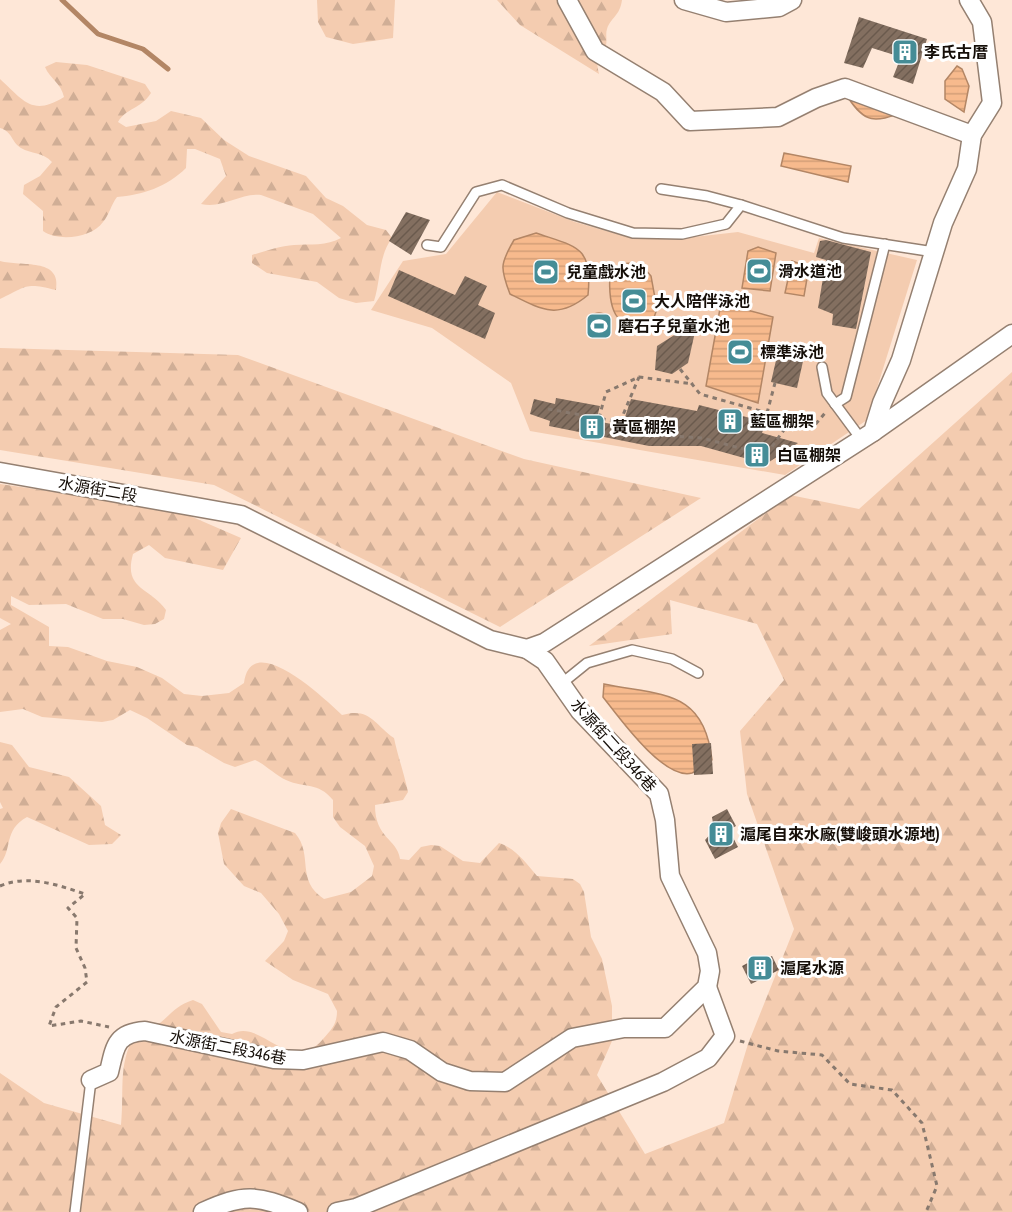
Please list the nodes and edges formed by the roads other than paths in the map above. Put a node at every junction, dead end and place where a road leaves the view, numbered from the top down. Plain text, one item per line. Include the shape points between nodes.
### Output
1 (567, 0) edge
2 (684, 0) edge
3 (792, 0) edge
4 (969, 0) edge
5 (972, 135) junction
6 (661, 189) dead end
7 (741, 205) junction
8 (885, 244) junction
9 (427, 245) dead end
10 (934, 252) junction
11 (1012, 334) edge
12 (822, 367) dead end
13 (835, 404) junction
14 (867, 435) junction
15 (0, 472) edge
16 (527, 650) junction
17 (699, 673) dead end
18 (561, 684) junction
19 (707, 987) junction
20 (91, 1080) joint
21 (75, 1212) edge
22 (203, 1212) edge
23 (297, 1212) edge
24 (337, 1212) edge

1 - 5 street via 595,51 663,92 690,121 778,117 845,88
2 - 3 street via 726,12 779,7
4 - 5 street via 982,22 992,103
5 - 10 street via 967,170
6 - 7 lane
7 - 8 lane via 843,238
7 - 9 lane via 726,224 682,234 633,233 568,213 502,185 476,192 441,247
8 - 10 lane
8 - 13 lane via 846,397
10 - 14 street via 902,360
11 - 14 street
12 - 13 lane via 827,393
13 - 14 lane
14 - 16 street via 544,643
15 - 16 street, 水源街二段 via 241,515 490,640
16 - 18 street, 水源街二段346巷 via 545,661
17 - 18 lane via 672,659 632,650 587,663
18 - 19 street, 水源街二段346巷 via 579,711 658,794 665,820 670,876 707,953
19 - 20 street, 水源街二段346巷 via 665,1028 624,1028 572,1038 505,1082 470,1081 442,1072 410,1050 383,1042 303,1060 274,1059 145,1031 123,1036 109,1072
19 - 24 street via 724,1036 708,1058 663,1082 356,1208
20 - 21 lane
22 - 23 street via 230,1199 265,1198

